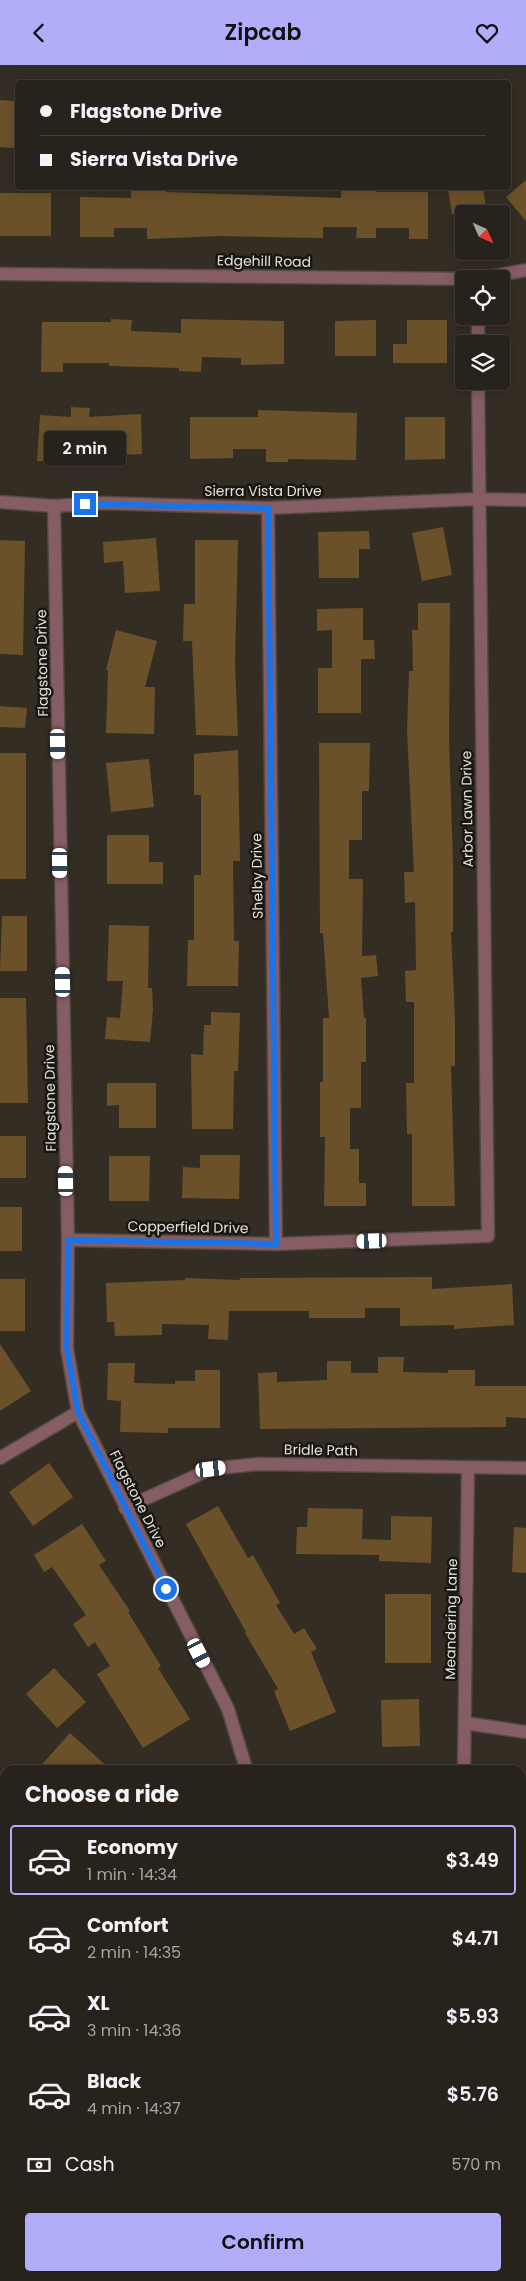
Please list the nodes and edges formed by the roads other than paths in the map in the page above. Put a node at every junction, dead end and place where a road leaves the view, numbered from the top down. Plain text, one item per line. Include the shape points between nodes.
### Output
1 (526, 270) edge
2 (0, 274) edge
3 (478, 390) edge
4 (478, 499) junction
5 (526, 500) edge
6 (0, 502) edge
7 (54, 506) junction
8 (268, 508) junction
9 (488, 1237) joint
10 (68, 1240) junction
11 (276, 1244) junction
12 (78, 1412) junction
13 (0, 1458) edge
14 (468, 1468) junction
15 (526, 1468) edge
16 (125, 1508) junction
17 (465, 1723) junction
18 (526, 1732) edge
19 (245, 1765) edge
20 (464, 1765) edge

1 - 2 street, Edgehill Road via 478,279
3 - 4 street, Arbor Lawn Drive
4 - 5 street, Sierra Vista Drive
4 - 8 street, Sierra Vista Drive
4 - 9 street, Arbor Lawn Drive
6 - 7 street, Sierra Vista Drive
7 - 8 street, Sierra Vista Drive via 101,503
7 - 10 street, Flagstone Drive
8 - 11 street, Shelby Drive
9 - 11 street, Copperfield Drive
10 - 11 street, Copperfield Drive
10 - 12 street, Flagstone Drive via 67,1349
12 - 13 street
12 - 16 street, Flagstone Drive
14 - 15 street, Bridle Path
14 - 16 street, Bridle Path via 258,1464 211,1469
14 - 17 street, Meandering Lane
16 - 19 street, Flagstone Drive via 228,1709
17 - 18 street
17 - 20 street, Meandering Lane

